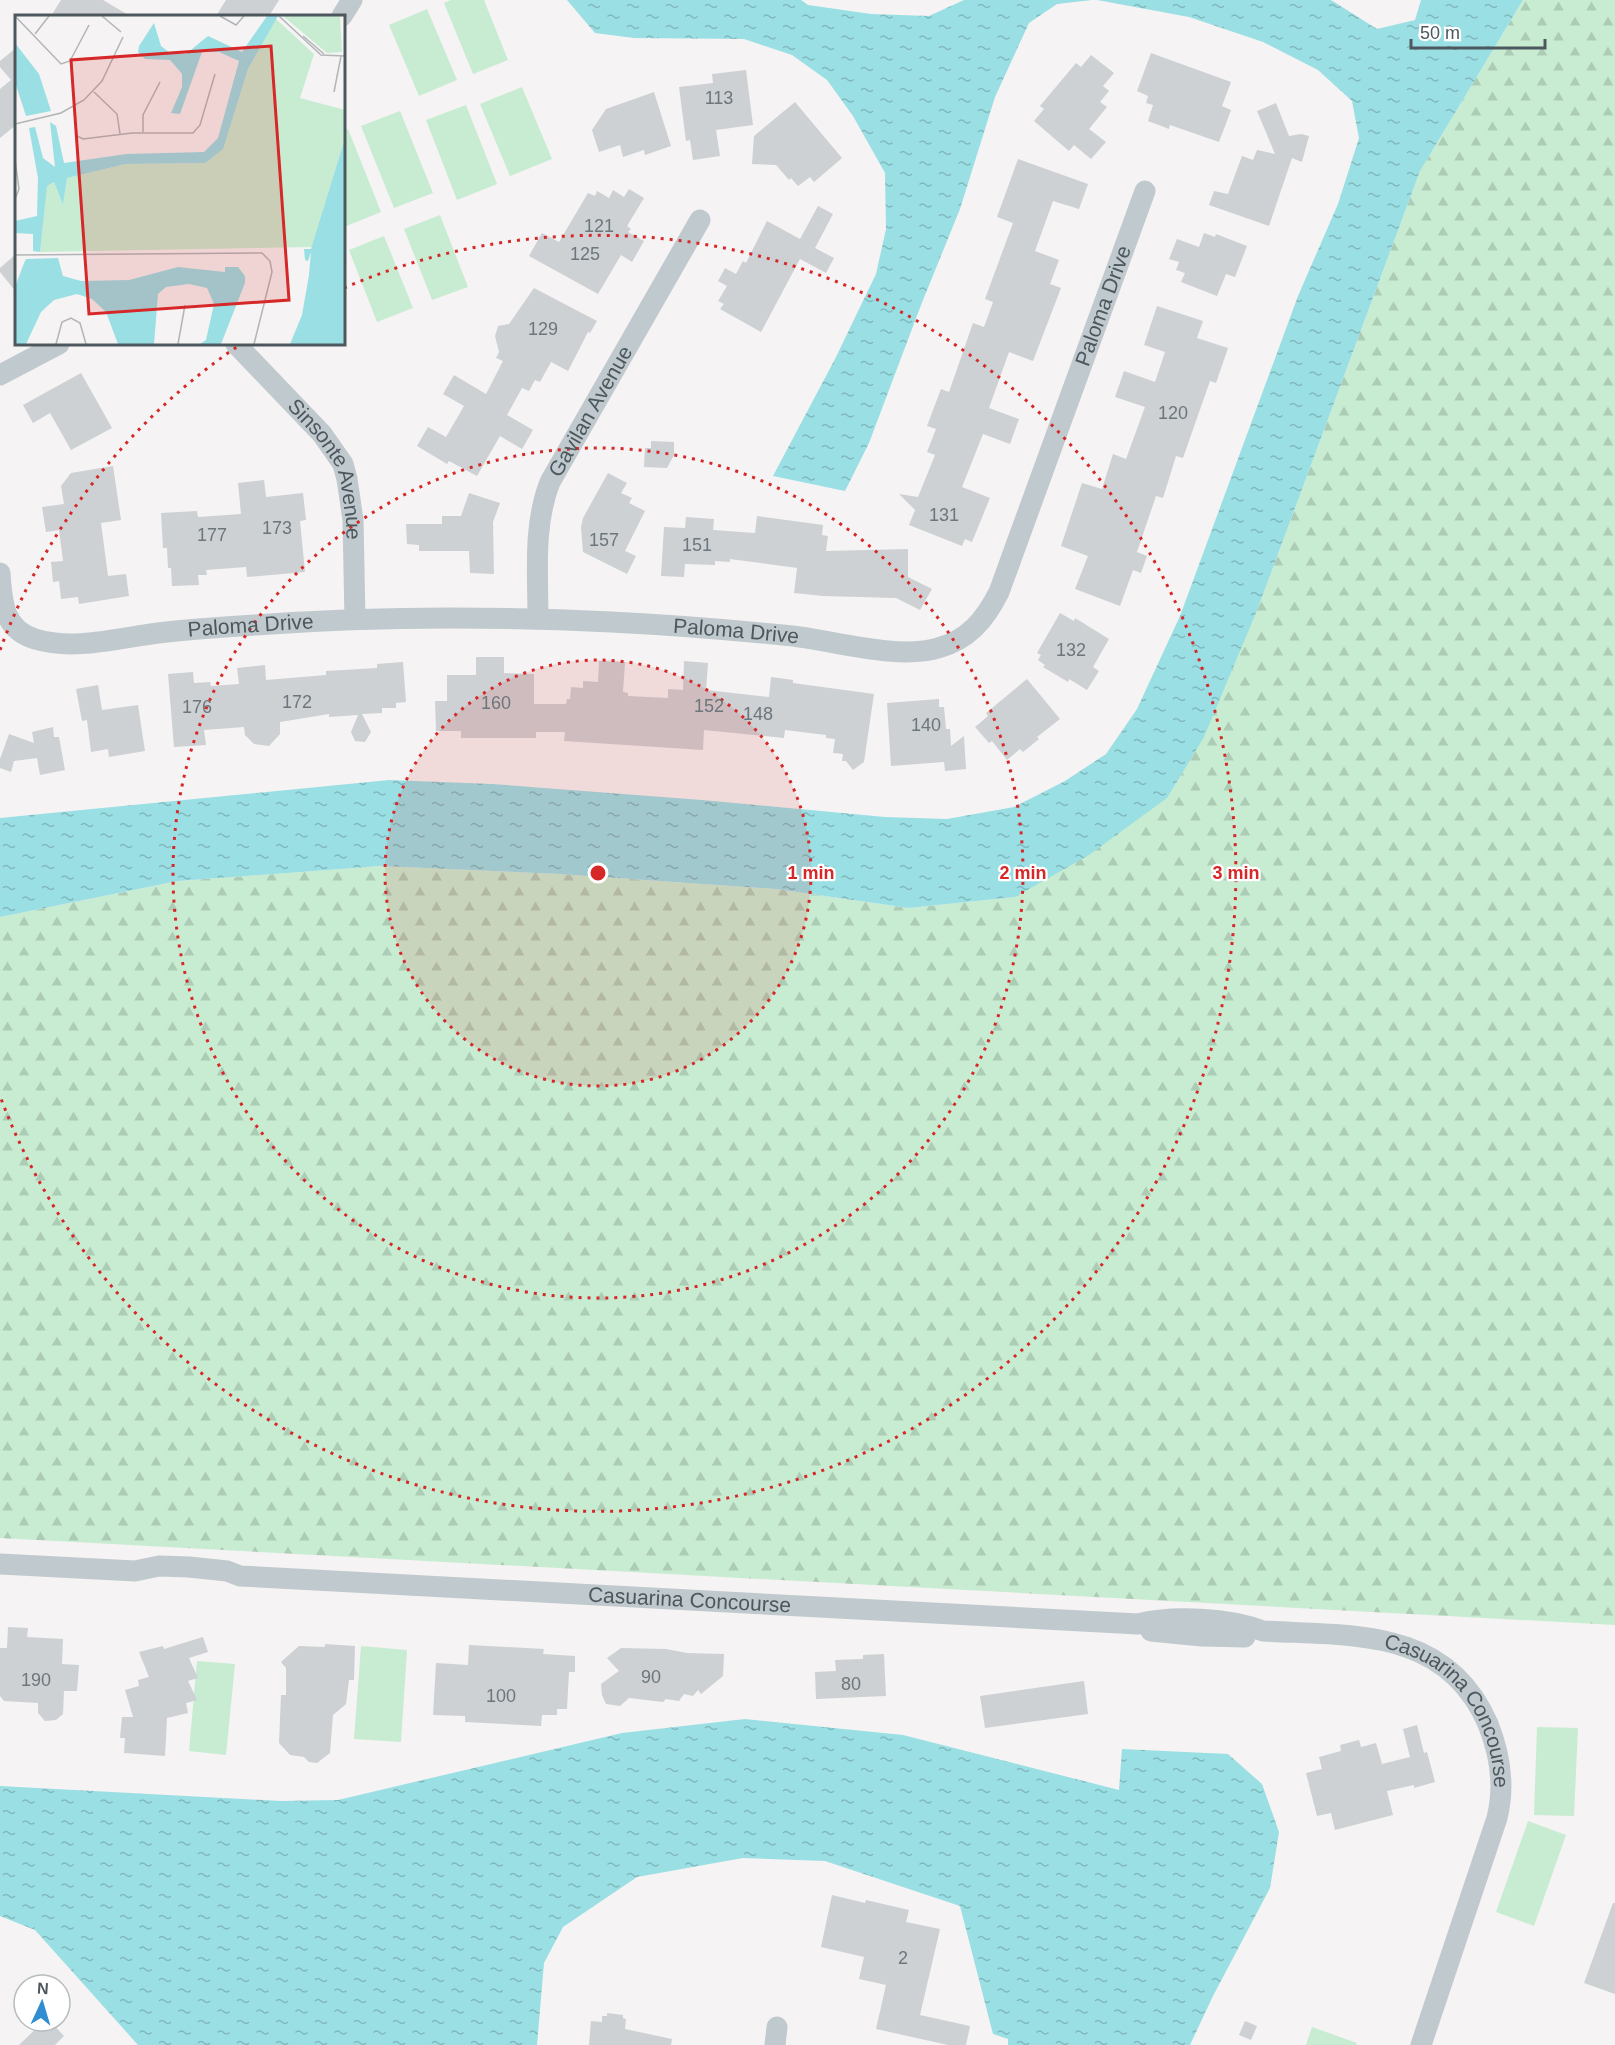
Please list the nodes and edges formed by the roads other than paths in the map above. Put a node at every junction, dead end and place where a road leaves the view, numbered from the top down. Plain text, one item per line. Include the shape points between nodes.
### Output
1 (352, 0) edge
2 (343, 15) edge
3 (1145, 191) dead end
4 (700, 220) dead end
5 (57, 345) edge
6 (237, 345) edge
7 (0, 375) edge
8 (0, 573) edge
9 (355, 619) junction
10 (538, 619) junction
11 (0, 1564) edge
12 (1420, 2044) edge

1 - 2 street
3 - 10 street, Paloma Drive via 999,592 981,621 961,640 926,651 902,651 794,636
4 - 10 street, Gavilan Avenue via 547,489 539,523
5 - 7 street
6 - 9 street, Sinsonte Avenue via 322,434 343,464 353,520
8 - 9 street, Paloma Drive via 3,607 14,628 50,642 78,644 195,630
9 - 10 street, Paloma Drive
11 - 12 street, Casuarina Concourse via 135,1571 158,1580 188,1582 224,1582 240,1576 1138,1624 1152,1632 1202,1636 1247,1637 1263,1631 1373,1638 1400,1644 1439,1664 1459,1681 1482,1711 1498,1754 1501,1777 1498,1810

